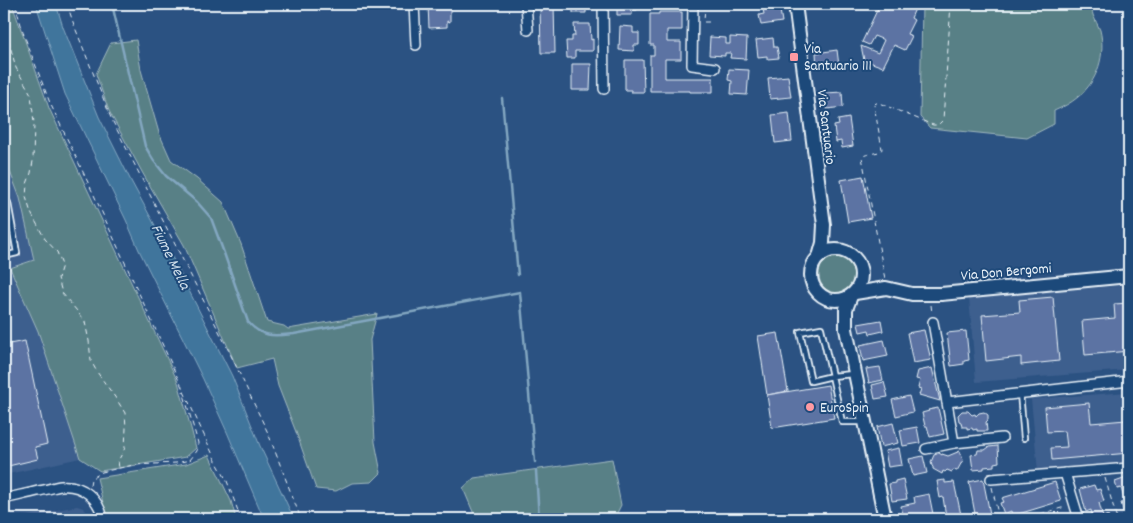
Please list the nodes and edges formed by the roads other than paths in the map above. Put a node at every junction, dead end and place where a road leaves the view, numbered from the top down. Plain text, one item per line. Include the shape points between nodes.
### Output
1 (414, 4) edge
2 (526, 4) edge
3 (603, 4) edge
4 (693, 4) edge
5 (795, 4) edge
6 (528, 30) dead end
7 (416, 45) dead end
8 (715, 68) dead end
9 (604, 89) dead end
10 (4, 204) edge
11 (824, 226) junction
12 (840, 250) junction
13 (4, 256) edge
14 (819, 256) junction
15 (860, 268) junction
16 (1129, 276) edge
17 (887, 284) junction
18 (853, 294) junction
19 (826, 299) junction
20 (933, 322) road end
21 (846, 329) junction
22 (855, 373) junction
23 (832, 376) junction
24 (1129, 381) edge
25 (1020, 393) junction
26 (947, 402) junction
27 (866, 422) junction
28 (1002, 438) dead end
29 (1024, 438) dead end
30 (954, 443) junction
31 (926, 449) dead end
32 (1129, 468) edge
33 (1065, 473) junction
34 (991, 479) road end
35 (4, 499) edge
36 (103, 519) edge
37 (885, 519) edge
38 (1079, 519) edge

1 - 7 street
2 - 6 street
3 - 9 street
4 - 8 street via 692,65
5 - 11 street, Via Santuario
10 - 13 lane via 8,204 17,253
11 - 12 street, Via Santuario
11 - 14 street, Via Santuario
12 - 14 street
12 - 15 street via 856,260
14 - 19 street via 811,271 811,280 814,288
15 - 17 street, Via Don Bergomi via 873,280
15 - 18 street via 859,285
16 - 17 street, Via Don Bergomi via 940,294 912,294
17 - 18 street, Via Don Bergomi
18 - 19 street via 843,300
18 - 21 street via 846,309
19 - 21 street
20 - 26 street
21 - 22 street
22 - 23 lane
22 - 27 street
23 - 23 lane via 821,328 800,332 811,381
23 - 27 lane via 842,422
24 - 25 street
25 - 26 street
25 - 29 lane
26 - 30 street
27 - 37 street
28 - 30 street
30 - 31 street
32 - 33 street
33 - 34 street
33 - 38 street
35 - 36 street via 63,486 78,488 96,502

